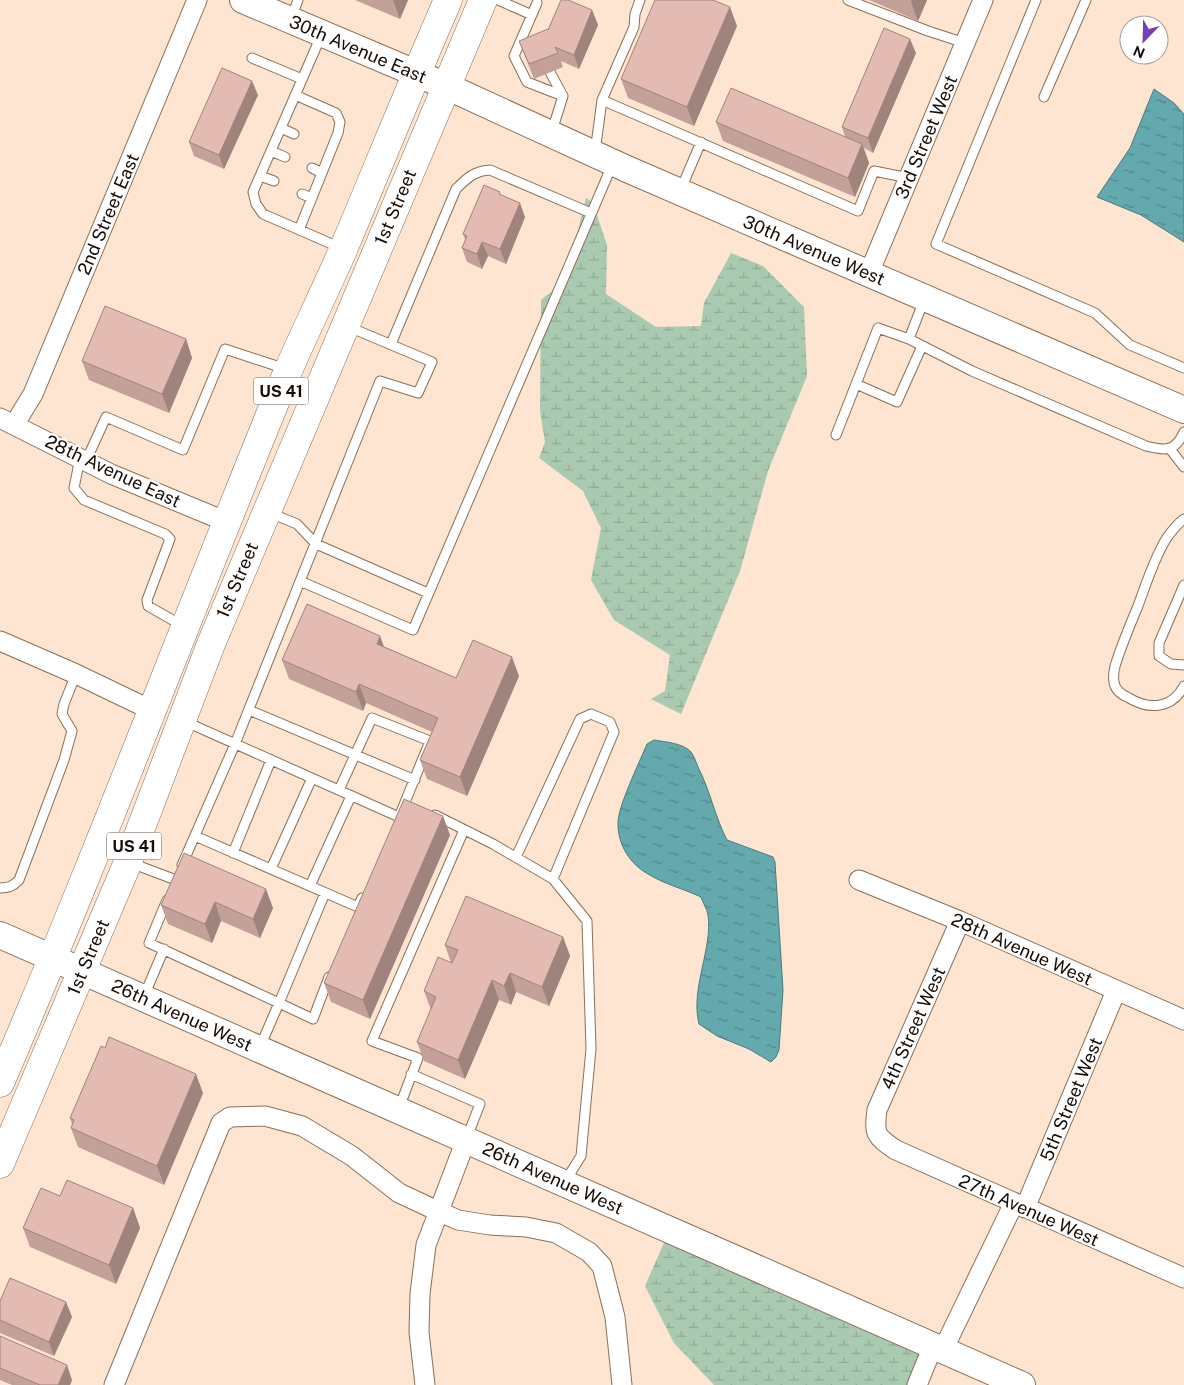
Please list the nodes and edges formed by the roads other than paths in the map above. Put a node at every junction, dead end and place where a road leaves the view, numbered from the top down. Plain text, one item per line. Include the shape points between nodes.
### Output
1 (197, 0) edge
2 (243, 0) edge
3 (448, 0) edge
4 (483, 0) edge
5 (498, 0) edge
6 (640, 0) edge
7 (848, 0) edge
8 (983, 0) edge
9 (1036, 0) edge
10 (1086, 0) edge
11 (537, 3) dead end
12 (294, 10) edge
13 (532, 15) junction
14 (322, 33) junction
15 (965, 42) junction
16 (252, 58) dead end
17 (550, 72) dead end
18 (416, 74) junction
19 (302, 79) junction
20 (446, 86) junction
21 (295, 95) junction
22 (563, 96) junction
23 (1044, 97) dead end
24 (602, 100) junction
25 (281, 128) junction
26 (551, 133) junction
27 (294, 134) dead end
28 (701, 142) junction
29 (271, 151) junction
30 (285, 157) dead end
31 (604, 158) junction
32 (312, 168) dead end
33 (322, 173) junction
34 (260, 176) junction
35 (909, 178) junction
36 (274, 181) dead end
37 (680, 192) junction
38 (302, 194) dead end
39 (312, 198) junction
40 (591, 213) junction
41 (299, 230) junction
42 (343, 248) junction
43 (869, 273) junction
44 (324, 291) junction
45 (925, 298) junction
46 (345, 325) junction
47 (909, 339) junction
48 (391, 344) junction
49 (922, 346) junction
50 (1184, 368) edge
51 (289, 370) junction
52 (856, 384) junction
53 (1184, 410) edge
54 (7, 422) edge
55 (1184, 432) edge
56 (836, 435) dead end
57 (1170, 449) junction
58 (84, 460) junction
59 (1184, 467) edge
60 (266, 511) junction
61 (1184, 519) edge
62 (227, 522) junction
63 (316, 544) junction
64 (300, 581) junction
65 (1184, 585) edge
66 (428, 593) junction
67 (185, 627) junction
68 (0, 641) edge
69 (1184, 665) edge
70 (76, 674) junction
71 (1184, 686) edge
72 (151, 710) junction
73 (249, 710) junction
74 (181, 720) junction
75 (235, 744) junction
76 (355, 754) junction
77 (271, 760) junction
78 (312, 778) junction
79 (415, 780) junction
80 (339, 790) junction
81 (351, 796) junction
82 (414, 805) junction
83 (399, 817) junction
84 (395, 826) edge
85 (464, 830) junction
86 (195, 836) junction
87 (233, 853) junction
88 (516, 858) junction
89 (128, 862) junction
90 (271, 869) junction
91 (553, 879) junction
92 (176, 880) junction
93 (859, 880) dead end
94 (310, 886) junction
95 (0, 888) edge
96 (366, 889) edge
97 (325, 893) junction
98 (960, 922) junction
99 (0, 935) edge
100 (164, 949) junction
101 (54, 959) junction
102 (334, 967) edge
103 (82, 971) junction
104 (1116, 991) junction
105 (144, 998) junction
106 (279, 1003) junction
107 (1184, 1020) edge
108 (259, 1050) junction
109 (411, 1074) junction
110 (0, 1083) edge
111 (398, 1109) junction
112 (878, 1136) joint
113 (466, 1140) junction
114 (0, 1164) edge
115 (564, 1183) junction
116 (1019, 1206) junction
117 (438, 1211) junction
118 (1182, 1271) edge
119 (938, 1348) junction
120 (114, 1385) edge
121 (425, 1385) edge
122 (622, 1385) edge
123 (917, 1385) edge
124 (1022, 1385) edge

1 - 54 street, 2nd Street East via 33,394
2 - 12 street, 30th Avenue East
3 - 18 main road, 1st Street / US 41
4 - 20 main road, 1st Street / US 41
5 - 13 lane
6 - 24 lane via 634,27
7 - 15 lane
8 - 15 street, 3rd Street West
9 - 50 lane via 936,244 1095,313 1130,345
10 - 23 lane
11 - 13 lane
12 - 14 street, 30th Avenue East
13 - 22 lane via 529,29 514,56 527,82
14 - 18 street, 30th Avenue East
14 - 19 lane
15 - 35 street, 3rd Street West
16 - 19 lane
17 - 22 lane
18 - 20 street, 30th Avenue East
18 - 42 main road, 1st Street / US 41
19 - 21 lane
20 - 26 street, 30th Avenue West
20 - 46 main road, 1st Street / US 41
21 - 25 lane
21 - 33 lane via 336,113 340,122 327,148
22 - 26 lane
24 - 28 lane
24 - 31 lane
25 - 27 lane
25 - 29 lane
26 - 31 street, 30th Avenue West
28 - 35 lane via 858,211 874,171
28 - 37 lane
29 - 30 lane
29 - 34 lane
31 - 37 street, 30th Avenue West
31 - 40 lane
32 - 33 lane
33 - 39 lane
34 - 36 lane
34 - 41 lane via 253,192 263,214
35 - 43 street, 3rd Street West
37 - 43 street, 30th Avenue West
38 - 39 lane
39 - 41 lane
40 - 48 lane via 490,170 470,175 456,189
40 - 66 lane
41 - 42 lane
42 - 44 main road, 1st Street / US 41
43 - 45 street, 30th Avenue West
44 - 51 main road, 1st Street / US 41
44 - 60 main road via 318,348 259,490 259,502
45 - 47 lane
45 - 53 street, 30th Avenue West
46 - 48 lane
46 - 60 main road, 1st Street / US 41
47 - 49 lane
47 - 52 lane via 878,328
48 - 63 lane via 432,362 418,393 380,381
49 - 52 lane via 897,402
49 - 57 lane via 1146,446
51 - 58 lane via 225,349 183,450 106,417
51 - 62 main road, 1st Street / US 41
52 - 56 lane
54 - 58 street, 28th Avenue East
55 - 57 lane
57 - 59 lane
58 - 62 street, 28th Avenue East
58 - 67 lane via 74,488 84,500 170,539 147,600 148,606
60 - 63 lane via 297,524
60 - 74 main road, 1st Street / US 41
61 - 71 lane via 1166,539 1149,578 1115,665 1114,683 1121,694 1150,707 1171,700
62 - 67 main road, 1st Street / US 41
62 - 74 main road via 235,531 235,543 184,674
63 - 64 lane
63 - 66 lane
64 - 66 lane via 413,630
64 - 73 lane
65 - 69 lane via 1159,643 1159,656 1171,664
67 - 72 main road, 1st Street / US 41
68 - 70 street
70 - 72 street
70 - 95 lane via 62,714 72,731 64,760 18,880 8,888
72 - 101 main road, 1st Street / US 41
73 - 75 lane
73 - 76 lane
74 - 75 lane
74 - 89 main road, 1st Street / US 41
75 - 77 lane
75 - 86 lane
76 - 79 lane
76 - 79 lane via 372,718 430,741
76 - 80 lane
77 - 78 lane
77 - 87 lane
78 - 80 lane
78 - 90 lane
79 - 82 lane
80 - 81 lane
81 - 83 lane
81 - 94 lane
82 - 83 lane
82 - 85 lane
83 - 84 lane
85 - 88 lane
85 - 109 lane via 372,1041 418,1058
86 - 87 lane
86 - 92 lane
87 - 90 lane
88 - 91 lane
88 - 91 lane via 580,719 591,714 610,722 614,732
89 - 92 lane
89 - 103 main road, 1st Street / US 41
90 - 94 lane
91 - 115 lane via 587,921 591,1049 581,1156
92 - 100 lane via 149,942
93 - 98 street, 28th Avenue West
94 - 97 lane
96 - 97 lane via 356,911
97 - 106 lane
98 - 104 street, 28th Avenue West
98 - 112 street, 4th Street West via 877,1110 875,1129
99 - 101 street, 26th Avenue West
100 - 105 lane
100 - 106 lane
101 - 103 street, 26th Avenue West
101 - 110 main road, 1st Street / US 41
102 - 106 lane via 313,1019
103 - 105 street, 26th Avenue West
103 - 114 main road, 1st Street / US 41
104 - 107 street, 28th Avenue West
104 - 116 street, 5th Street West
105 - 108 street, 26th Avenue West
106 - 108 lane
108 - 111 street, 26th Avenue West
109 - 111 lane
109 - 113 lane via 480,1104
111 - 113 street, 26th Avenue West
112 - 116 street, 27th Avenue West via 896,1150
113 - 115 street, 26th Avenue West
113 - 117 street
115 - 119 street, 26th Avenue West
116 - 118 street, 27th Avenue West
116 - 119 street, 5th Street West
117 - 120 street via 398,1193 352,1156 302,1126 265,1116 230,1117 221,1124
117 - 121 street via 426,1245 420,1294 419,1332
117 - 122 street via 458,1220 556,1233 589,1252 602,1266 613,1308
119 - 123 street, 5th Street West
119 - 124 street, 26th Avenue West

